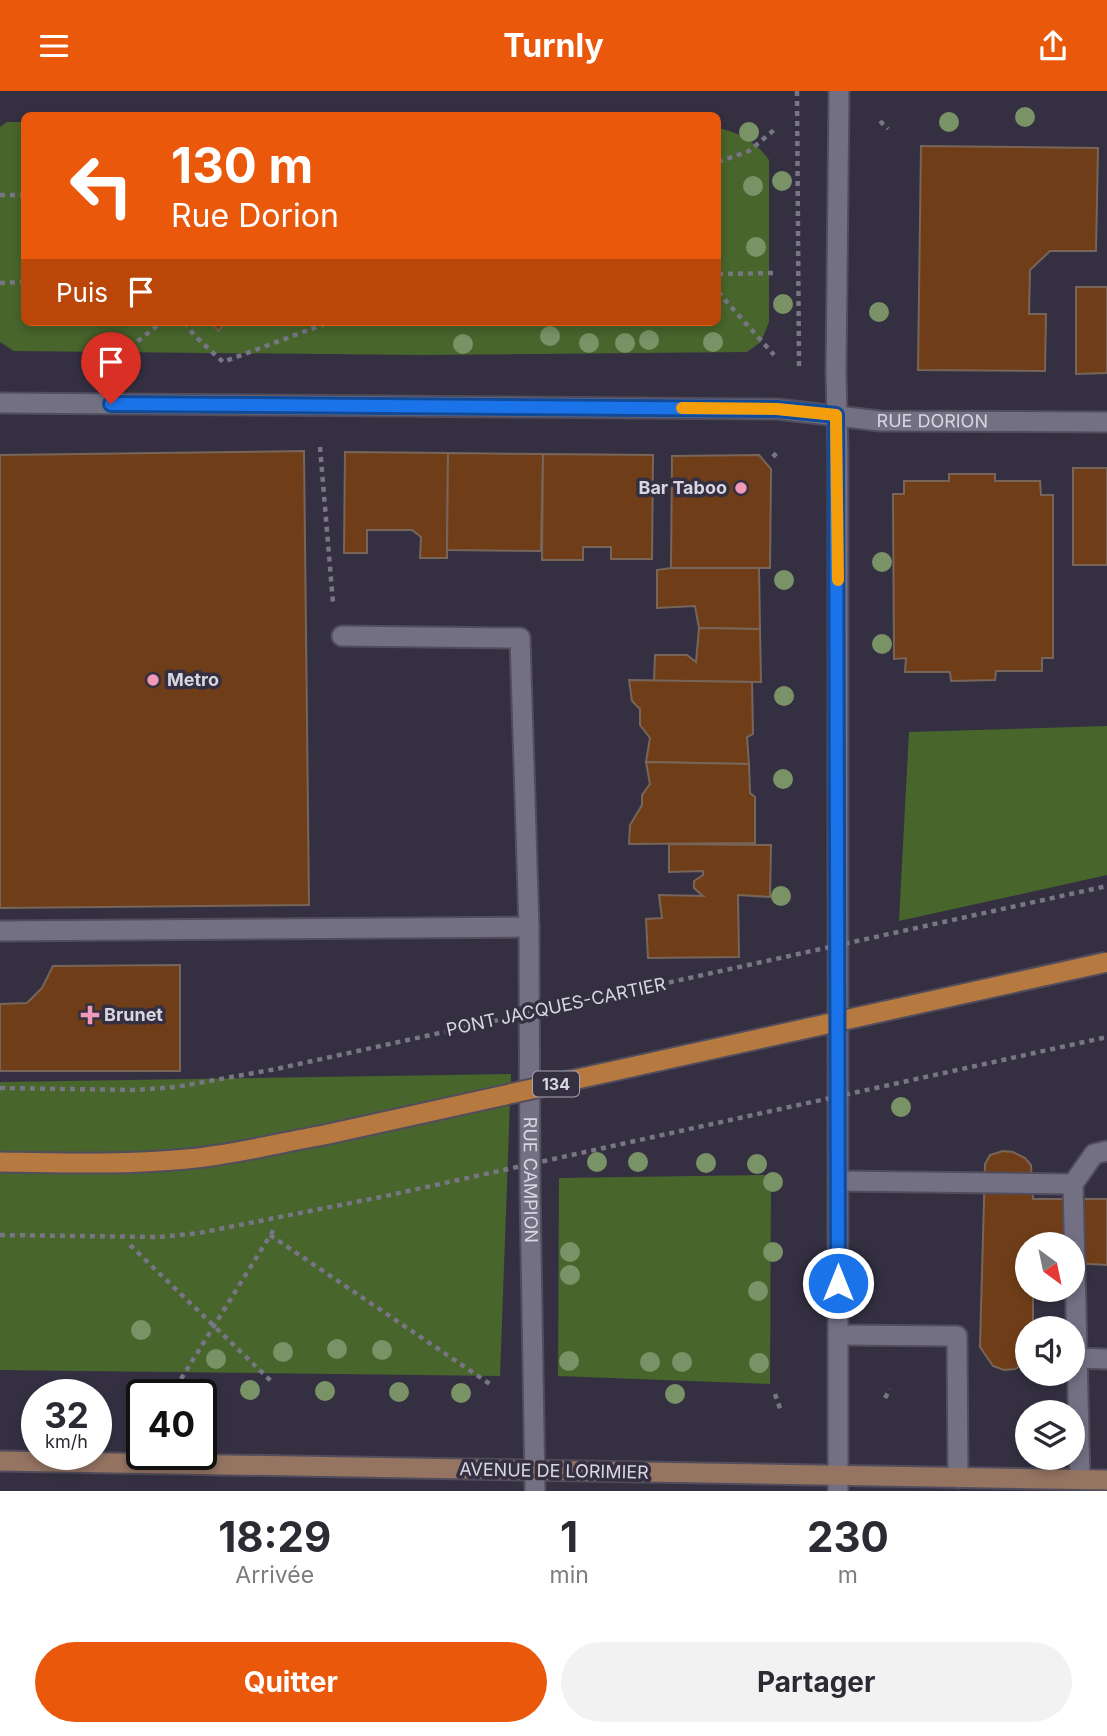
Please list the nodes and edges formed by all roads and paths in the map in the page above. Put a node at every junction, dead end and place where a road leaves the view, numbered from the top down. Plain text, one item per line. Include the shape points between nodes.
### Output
1 (839, 91) edge
2 (880, 121) dead end
3 (888, 129) dead end
4 (774, 130) dead end
5 (721, 161) edge
6 (0, 195) edge
7 (21, 195) edge
8 (775, 273) dead end
9 (721, 274) edge
10 (21, 282) edge
11 (0, 283) edge
12 (721, 295) edge
13 (157, 326) edge
14 (188, 326) edge
15 (319, 326) edge
16 (774, 355) dead end
17 (114, 360) dead end
18 (0, 404) edge
19 (836, 415) junction
20 (1107, 422) edge
21 (320, 447) dead end
22 (779, 450) dead end
23 (773, 457) dead end
24 (342, 636) joint
25 (1107, 886) edge
26 (529, 927) junction
27 (0, 931) edge
28 (1107, 962) edge
29 (1107, 1038) edge
30 (0, 1088) edge
31 (1107, 1151) edge
32 (0, 1163) edge
33 (838, 1181) junction
34 (1073, 1184) junction
35 (276, 1226) dead end
36 (0, 1235) edge
37 (270, 1235) junction
38 (130, 1245) dead end
39 (1076, 1316) edge
40 (214, 1325) junction
41 (838, 1335) junction
42 (1085, 1358) edge
43 (1107, 1359) edge
44 (181, 1379) dead end
45 (271, 1381) dead end
46 (490, 1384) dead end
47 (1078, 1386) edge
48 (890, 1389) dead end
49 (775, 1394) dead end
50 (885, 1398) dead end
51 (781, 1411) dead end
52 (0, 1461) edge
53 (535, 1470) junction
54 (958, 1478) junction
55 (1080, 1479) junction
56 (1107, 1480) edge
57 (838, 1484) edge
58 (535, 1491) edge

1 - 19 street
2 - 3 path
4 - 5 path via 748,151
6 - 7 path
8 - 9 path
10 - 11 path
12 - 16 path
13 - 17 path
14 - 15 path via 223,362
18 - 19 street, RUE DORION via 777,409
19 - 20 street, RUE DORION via 880,421
19 - 33 street
21 - 24 path via 332,597
22 - 23 path
24 - 26 street, RUE CAMPION via 520,638
25 - 30 path, PONT JACQUES-CARTIER, bridge via 276,1069 136,1090
26 - 27 street
26 - 53 street, RUE CAMPION
28 - 32 main road, 134, bridge via 242,1150 143,1163
29 - 36 path, bridge via 407,1192 199,1233 159,1237
31 - 34 street via 1094,1154
33 - 34 street
33 - 41 street
34 - 39 street
35 - 37 path
37 - 40 path
37 - 46 path
38 - 40 path
40 - 44 path
40 - 45 path
41 - 54 street via 957,1336
41 - 57 street
42 - 43 street
47 - 55 street
48 - 50 path
49 - 51 path
52 - 53 main road, AVENUE DE LORIMIER
53 - 57 main road, AVENUE DE LORIMIER
53 - 58 street, RUE CAMPION
54 - 55 main road, AVENUE DE LORIMIER
54 - 57 main road, AVENUE DE LORIMIER
55 - 56 main road, AVENUE DE LORIMIER

